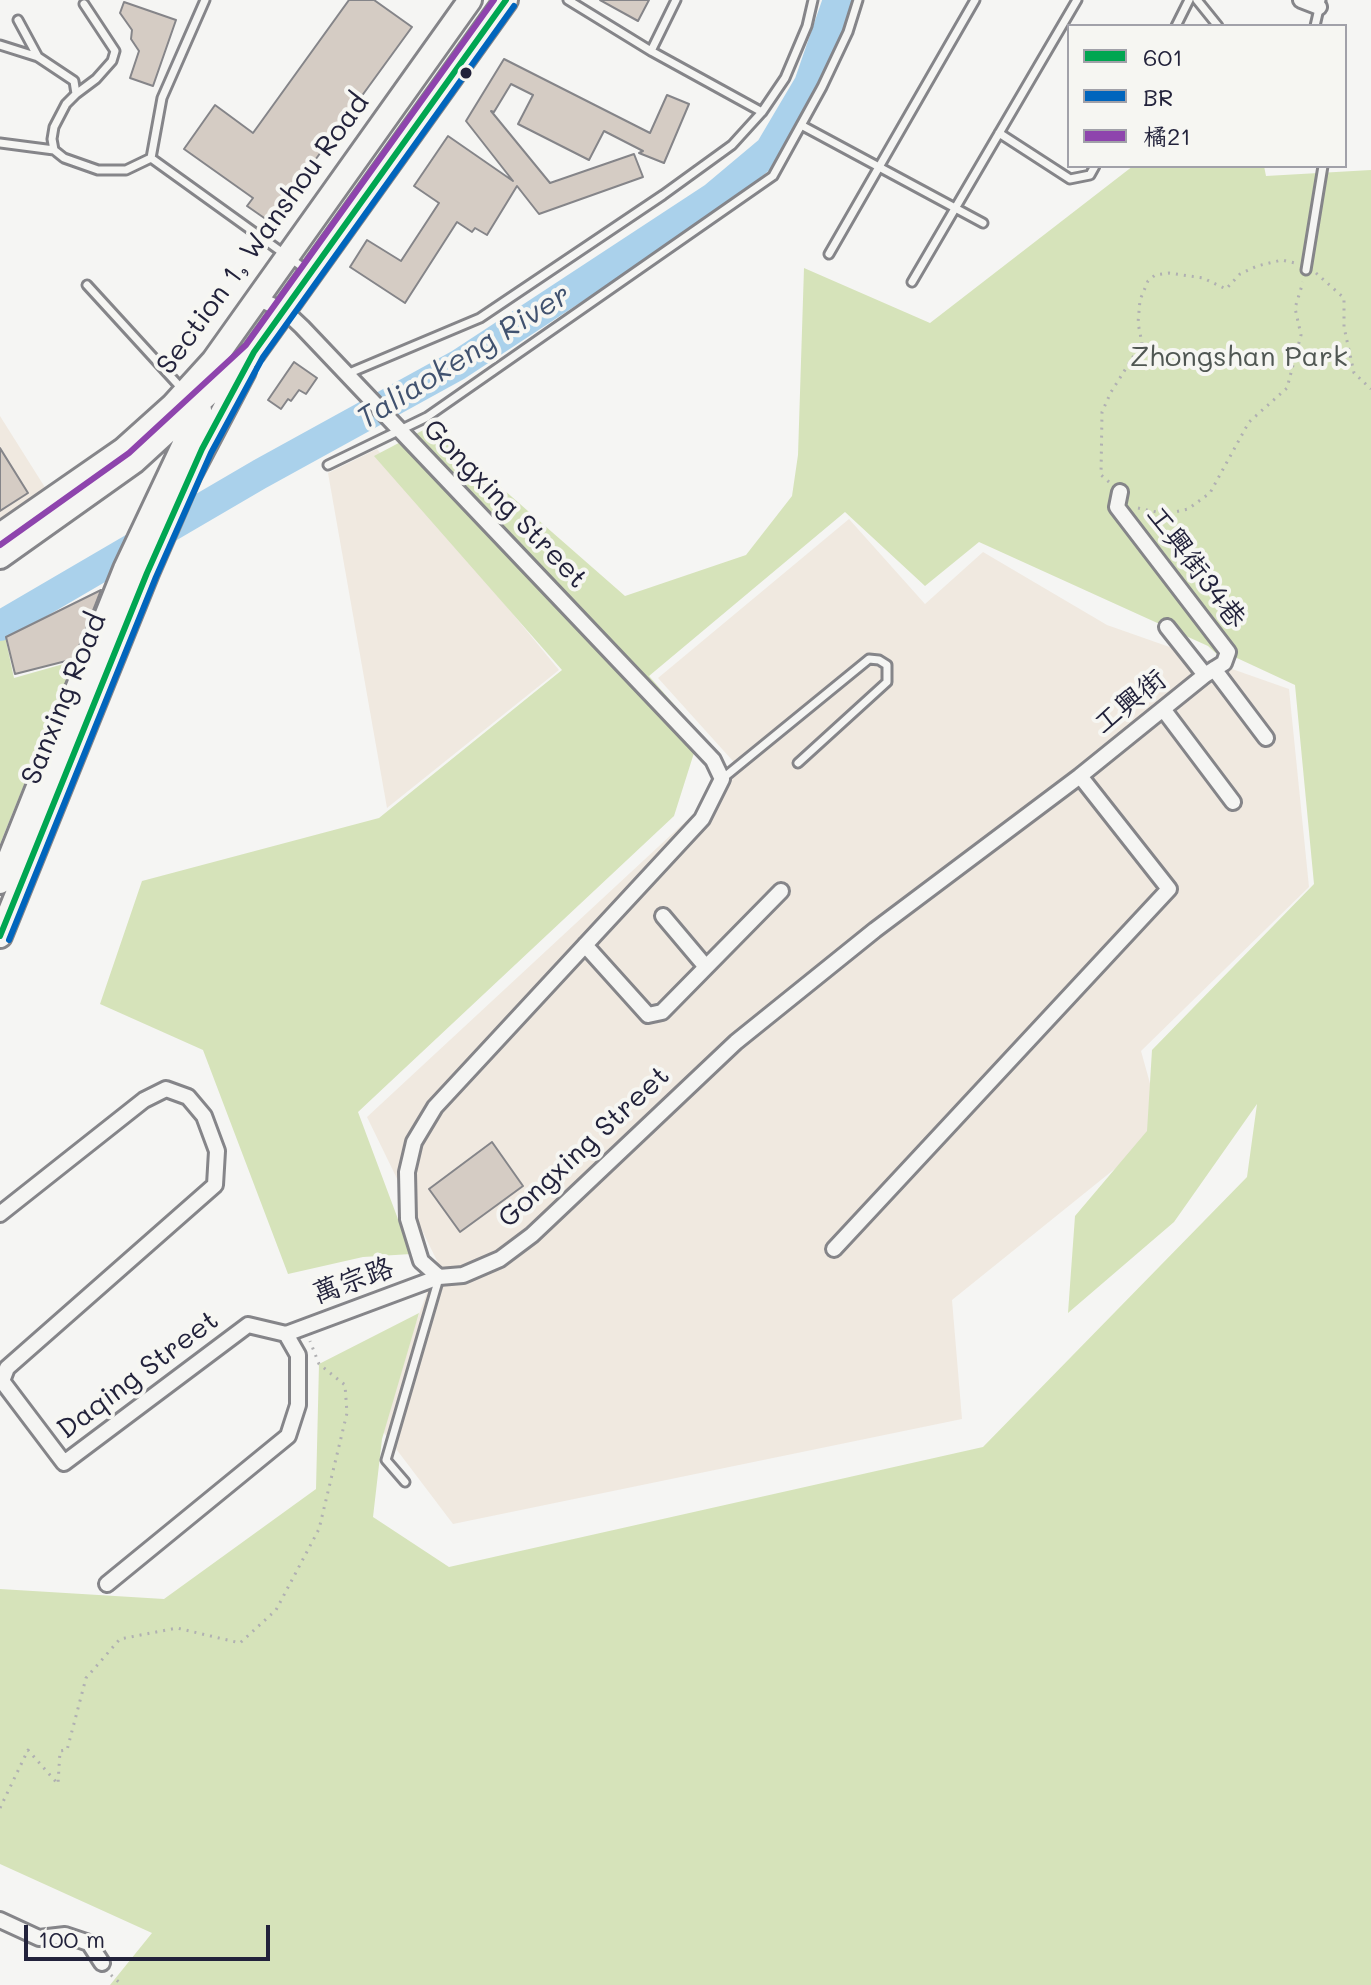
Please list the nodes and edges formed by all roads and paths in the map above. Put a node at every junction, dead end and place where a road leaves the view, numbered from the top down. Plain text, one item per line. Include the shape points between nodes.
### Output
1 (205, 0) edge
2 (470, 0) edge
3 (506, 0) edge
4 (568, 0) edge
5 (676, 0) edge
6 (813, 0) edge
7 (858, 0) edge
8 (975, 0) edge
9 (1077, 0) edge
10 (1189, 0) edge
11 (1197, 0) edge
12 (1301, 0) edge
13 (84, 4) dead end
14 (1320, 4) edge
15 (18, 20) dead end
16 (1177, 24) edge
17 (1216, 24) edge
18 (1315, 24) edge
19 (0, 45) edge
20 (651, 51) junction
21 (38, 57) junction
22 (76, 94) junction
23 (762, 112) junction
24 (801, 125) junction
25 (999, 133) junction
26 (0, 143) edge
27 (54, 150) junction
28 (151, 158) junction
29 (879, 167) junction
30 (1094, 168) edge
31 (1323, 168) edge
32 (956, 208) junction
33 (983, 223) dead end
34 (829, 254) dead end
35 (289, 257) junction
36 (1307, 268) junction
37 (311, 273) junction
38 (912, 282) dead end
39 (87, 285) dead end
40 (259, 299) junction
41 (285, 311) junction
42 (347, 374) junction
43 (1371, 389) edge
44 (205, 399) junction
45 (399, 430) junction
46 (135, 461) junction
47 (328, 465) dead end
48 (167, 478) junction
49 (1120, 492) junction
50 (0, 535) edge
51 (0, 557) edge
52 (136, 571) junction
53 (1167, 627) dead end
54 (1210, 672) junction
55 (1163, 709) junction
56 (1266, 738) dead end
57 (798, 763) dead end
58 (1080, 776) junction
59 (722, 779) junction
60 (1233, 802) dead end
61 (0, 882) edge
62 (781, 891) dead end
63 (663, 916) dead end
64 (0, 936) edge
65 (585, 945) junction
66 (706, 967) junction
67 (0, 1214) edge
68 (834, 1249) dead end
69 (439, 1277) junction
70 (305, 1326) junction
71 (286, 1334) junction
72 (405, 1482) dead end
73 (107, 1584) dead end
74 (0, 1808) edge
75 (0, 1920) edge
76 (102, 1963) dead end

1 - 28 lane via 162,98
2 - 35 main road, Section 1, Wanshou Road
3 - 37 main road
4 - 20 lane
5 - 20 lane
6 - 23 lane via 785,78
7 - 24 lane via 848,32
8 - 29 lane
9 - 25 lane
10 - 16 lane
11 - 17 lane
12 - 14 street
13 - 22 lane via 115,51 96,79
14 - 18 lane
15 - 21 lane
19 - 21 lane
20 - 23 lane
21 - 22 lane via 74,81
22 - 27 lane via 54,127
23 - 42 lane via 732,145 480,318
24 - 29 lane
24 - 45 lane via 773,176 427,417
25 - 30 lane via 1070,179 1090,175
25 - 32 lane
26 - 27 lane
27 - 28 lane via 98,170 126,170
28 - 35 lane
29 - 32 lane
29 - 34 lane
31 - 36 lane
32 - 33 lane
32 - 38 lane
35 - 37 lane
35 - 40 main road, Section 1, Wanshou Road
36 - 43 path via 1344,298 1354,373
36 - 49 path via 1295,308 1301,335 1287,388 1249,422 1210,493 1188,509 1166,514 1138,509
36 - 49 path via 1282,260 1257,266 1226,289 1203,278 1169,273 1148,281 1140,300 1142,343 1102,412 1101,475
37 - 41 main road
39 - 44 lane via 170,379
40 - 41 street
40 - 44 main road, Section 1, Wanshou Road via 213,361
41 - 42 street
41 - 44 main road via 254,352
42 - 45 street, Gongxing Street
44 - 46 main road, Section 1, Wanshou Road
44 - 48 main road
44 - 50 main road, Section 1, Wanshou Road
44 - 52 main road via 190,474
45 - 47 lane
45 - 59 street, Gongxing Street via 713,760
46 - 48 main road via 155,455
46 - 51 main road, Section 1, Wanshou Road
48 - 52 main road
49 - 54 street, 工興街34巷 via 1117,507 1228,652 1224,663
52 - 61 main road, Sanxing Road
52 - 64 main road, Sanxing Road
53 - 54 street
54 - 55 street, 工興街
54 - 56 street
55 - 58 street, 工興街
55 - 60 street
57 - 59 lane via 887,682 887,665 869,659
58 - 68 street via 1169,889
58 - 69 street, Gongxing Street via 736,1042 532,1235 500,1259 463,1275
59 - 65 street via 702,819
62 - 66 street
63 - 66 street
65 - 66 street via 648,1015 662,1012
65 - 69 street via 435,1107 414,1142 407,1172 408,1219 421,1261
67 - 71 street, Daqing Street via 144,1100 166,1089 188,1097 204,1116 217,1151 215,1185 7,1368 2,1381 64,1463 248,1325
69 - 70 street, 萬宗路
69 - 72 lane via 386,1460
70 - 71 street, 萬宗路
70 - 74 path via 319,1364 345,1385 347,1413 319,1529 276,1610 240,1643 177,1628 120,1639 86,1678 67,1750 60,1751 58,1784 28,1750
71 - 73 street via 298,1355 298,1405 288,1436
75 - 76 street via 39,1938 65,1935 89,1943

